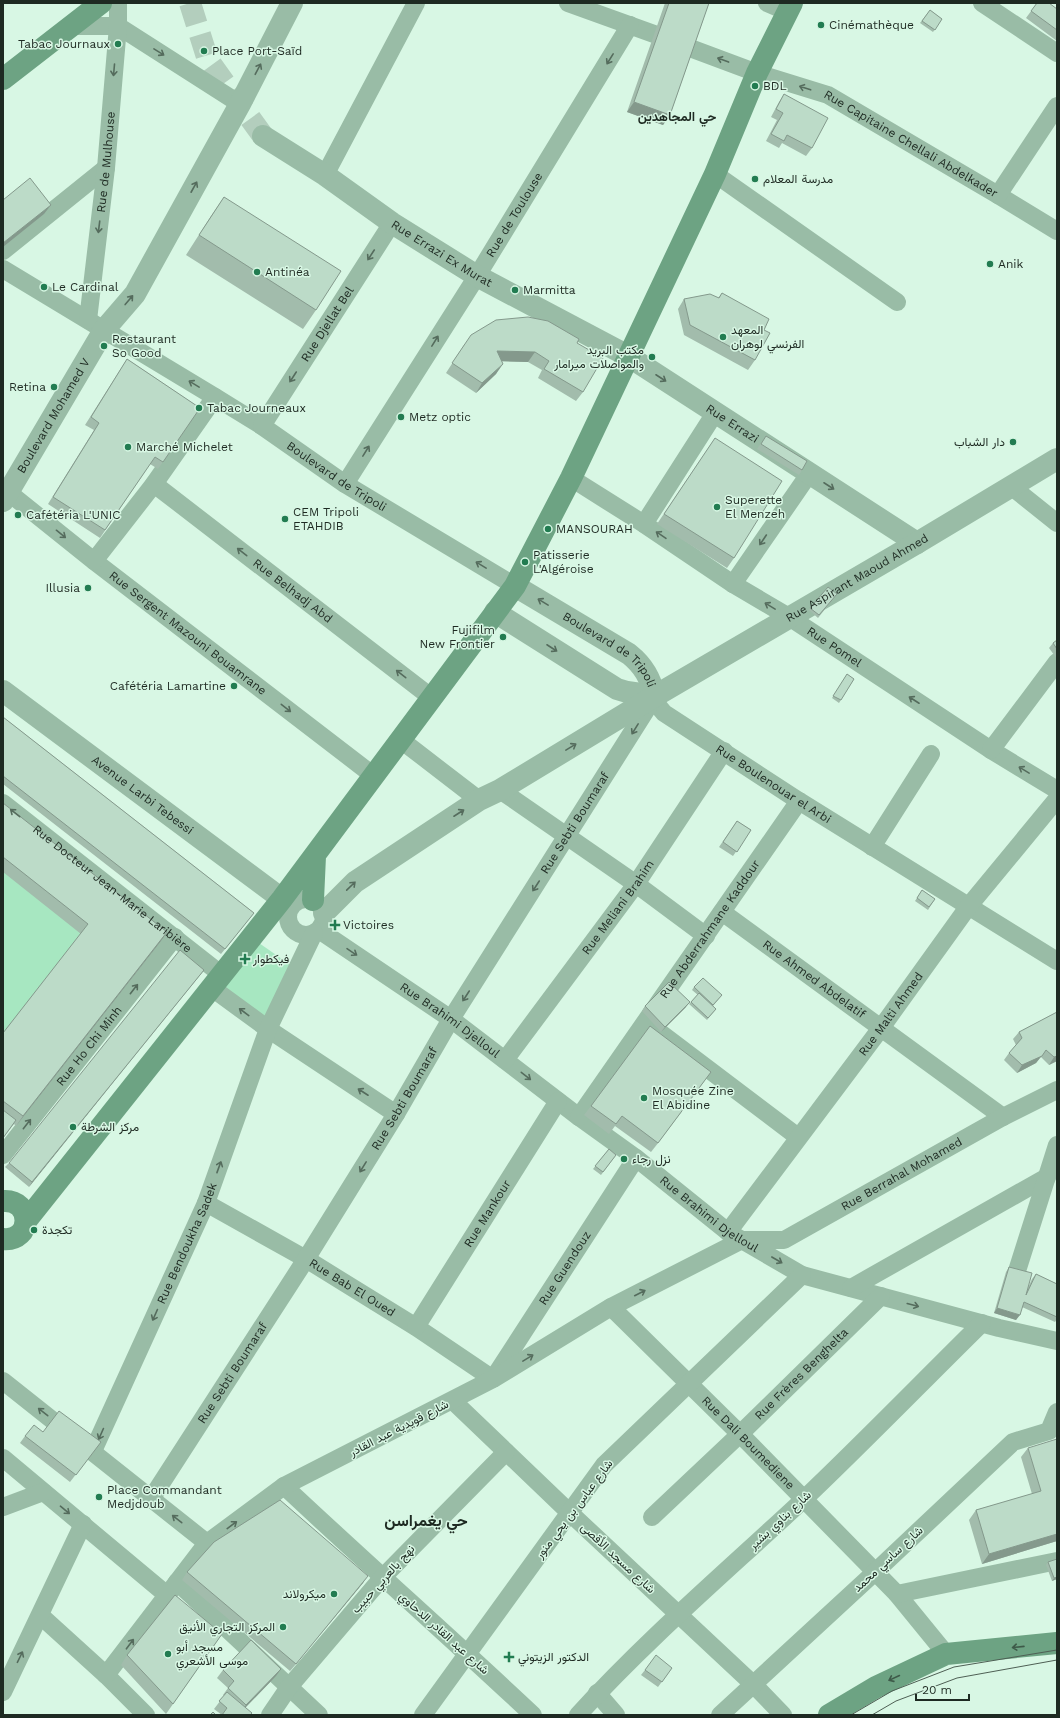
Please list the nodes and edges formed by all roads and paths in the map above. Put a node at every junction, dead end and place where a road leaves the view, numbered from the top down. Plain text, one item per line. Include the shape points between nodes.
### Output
1 (101, 3) edge
2 (118, 3) edge
3 (292, 3) edge
4 (416, 3) edge
5 (568, 3) edge
6 (767, 3) edge
7 (982, 3) edge
8 (790, 7) edge
9 (72, 26) junction
10 (118, 26) junction
11 (630, 26) junction
12 (654, 34) dead end
13 (690, 48) edge
14 (1057, 53) edge
15 (757, 73) junction
16 (3, 78) edge
17 (240, 104) junction
18 (1057, 106) edge
19 (263, 136) tunnel mouth
20 (106, 168) junction
21 (715, 174) junction
22 (325, 175) junction
23 (998, 195) junction
24 (392, 222) junction
25 (1057, 232) edge
26 (3, 251) edge
27 (3, 269) edge
28 (476, 276) junction
29 (897, 302) dead end
30 (96, 325) junction
31 (628, 356) junction
32 (215, 397) junction
33 (715, 413) junction
34 (262, 426) junction
35 (1057, 459) edge
36 (809, 474) junction
37 (571, 478) junction
38 (154, 484) junction
39 (345, 484) junction
40 (1012, 487) junction
41 (5, 494) edge
42 (1057, 523) edge
43 (644, 524) junction
44 (917, 544) junction
45 (94, 561) junction
46 (733, 584) junction
47 (515, 586) junction
48 (495, 612) junction
49 (789, 617) junction
50 (1057, 662) edge
51 (3, 691) edge
52 (655, 696) junction
53 (432, 698) junction
54 (401, 740) junction
55 (991, 750) junction
56 (724, 751) junction
57 (931, 754) dead end
58 (374, 776) junction
59 (500, 790) junction
60 (1057, 790) edge
61 (1057, 799) edge
62 (479, 800) junction
63 (799, 801) junction
64 (3, 803) edge
65 (567, 838) junction
66 (872, 847) junction
67 (315, 856) junction
68 (636, 884) junction
69 (968, 907) junction
70 (285, 909) junction
71 (722, 912) junction
72 (318, 919) junction
73 (706, 936) junction
74 (175, 937) junction
75 (1057, 961) edge
76 (217, 981) junction
77 (451, 1019) junction
78 (646, 1022) junction
79 (881, 1028) junction
80 (268, 1029) junction
81 (505, 1060) junction
82 (1057, 1090) edge
83 (558, 1101) junction
84 (396, 1114) junction
85 (579, 1117) junction
86 (1003, 1117) junction
87 (798, 1137) junction
88 (1057, 1145) edge
89 (3, 1155) edge
90 (636, 1158) junction
91 (1047, 1177) junction
92 (3, 1201) edge
93 (206, 1203) junction
94 (16, 1232) edge
95 (735, 1236) junction
96 (3, 1254) edge
97 (306, 1259) junction
98 (802, 1275) junction
99 (851, 1288) junction
100 (882, 1296) junction
101 (611, 1308) junction
102 (1003, 1315) junction
103 (982, 1323) junction
104 (416, 1327) junction
105 (1057, 1341) edge
106 (493, 1379) junction
107 (3, 1381) edge
108 (689, 1384) junction
109 (453, 1401) junction
110 (1057, 1412) edge
111 (740, 1434) junction
112 (1016, 1440) junction
113 (93, 1451) junction
114 (506, 1452) junction
115 (1042, 1452) edge
116 (3, 1458) edge
117 (284, 1486) junction
118 (43, 1492) junction
119 (804, 1498) junction
120 (151, 1499) junction
121 (3, 1507) edge
122 (570, 1513) junction
123 (652, 1517) dead end
124 (83, 1524) junction
125 (207, 1543) junction
126 (1057, 1561) edge
127 (874, 1573) junction
128 (382, 1578) junction
129 (172, 1589) junction
130 (897, 1594) junction
131 (679, 1614) junction
132 (41, 1616) junction
133 (1057, 1643) edge
134 (468, 1653) junction
135 (946, 1654) junction
136 (106, 1675) junction
137 (754, 1685) junction
138 (289, 1687) junction
139 (3, 1692) edge
140 (598, 1693) junction
141 (146, 1715) edge
142 (270, 1715) edge
143 (319, 1715) edge
144 (423, 1715) edge
145 (533, 1715) edge
146 (578, 1715) edge
147 (616, 1715) edge
148 (720, 1715) edge
149 (783, 1715) edge
150 (829, 1715) edge

1 - 9 main road
2 - 10 street, Rue de Mulhouse
17 -> 3 street, Boulevard Mohamed V
4 - 22 street
5 - 11 street
6 - 8 street
7 - 14 street
8 - 15 main road
9 - 10 street
9 - 16 main road
10 -> 17 street
10 -> 20 street, Rue de Mulhouse
11 - 12 street
11 -> 28 street, Rue de Toulouse
15 -> 13 street, Rue Capitaine Chellali Abdelkader
15 - 21 main road
23 -> 15 street, Rue Capitaine Chellali Abdelkader via 828,95
30 -> 17 street, Boulevard Mohamed V via 135,294
18 - 23 street
19 - 22 street, Rue Errazi Ex Murat
20 - 26 street
20 -> 30 street, Rue de Mulhouse
21 - 29 street
21 - 31 main road
22 - 24 street, Rue Errazi Ex Murat
23 - 25 street, Rue Capitaine Chellali Abdelkader
24 - 28 street, Rue Errazi Ex Murat
24 -> 34 street, Rue Djellat Bel
27 - 30 street, Boulevard de Tripoli
28 - 31 street, Rue Errazi Ex Murat
39 -> 28 street, Rue de Toulouse
32 -> 30 street, Boulevard de Tripoli
30 - 41 street, Boulevard Mohamed V
31 -> 33 street, Rue Errazi
31 - 37 main road
32 - 34 street, Boulevard de Tripoli
32 - 38 street
33 - 36 street, Rue Errazi
33 - 43 street
34 - 39 street, Boulevard de Tripoli
35 - 40 street, Rue Aspirant Maoud Ahmed
36 -> 44 street, Rue Errazi
36 -> 46 street
37 - 43 street, Rue Pomel
37 - 47 main road
38 - 45 street
53 -> 38 street, Rue Belhadj Abd
47 -> 39 street, Boulevard de Tripoli
40 - 42 street
40 - 44 street, Rue Aspirant Maoud Ahmed
41 -> 45 street, Rue Sergent Mazouni Bouamrane
46 -> 43 street, Rue Pomel
44 - 49 street, Rue Aspirant Maoud Ahmed
45 -> 58 street, Rue Sergent Mazouni Bouamrane
49 -> 46 street, Rue Pomel
47 - 48 main road
52 -> 47 street, Boulevard de Tripoli via 649,676 637,660
48 -> 52 street via 613,687
48 - 53 main road
49 - 52 street, Rue Aspirant Maoud Ahmed
55 -> 49 street, Rue Pomel
50 - 55 street
51 - 70 street, Avenue Larbi Tebessi
52 - 56 street, Rue Boulenouar el Arbi via 664,713
59 -> 52 street, Rue Aspirant Maoud Ahmed
52 -> 65 street, Rue Sebti Boumaraf
53 - 54 main road
54 - 58 main road
54 - 62 street
60 -> 55 street, Rue Pomel
56 - 63 street, Rue Boulenouar el Arbi
56 - 68 street, Rue Meliani Brahim
57 - 66 street
58 - 67 main road
59 - 62 street, Rue Aspirant Maoud Ahmed
59 - 65 street
61 - 69 street, Rue Malti Ahmed
72 -> 62 street, Rue Aspirant Maoud Ahmed via 355,882
63 - 66 street, Rue Boulenouar el Arbi
63 - 71 street, Rue Abderrahmane Kaddour
74 -> 64 street, Rue Docteur Jean-Marie Laribière
65 - 68 street
65 -> 77 street, Rue Sebti Boumaraf
66 - 69 street, Rue Boulenouar el Arbi
67 - 70 main road
67 - 72 main road
68 - 73 street
68 - 81 street, Rue Meliani Brahim
69 - 75 street, Rue Boulenouar el Arbi
69 - 79 street, Rue Malti Ahmed
70 - 72 street via 289,912 296,903 307,899
70 - 72 street via 293,929 303,935
70 - 76 main road via 257,931
71 - 73 street, Rue Abderrahmane Kaddour
71 - 79 street, Rue Ahmed Abdelatif
72 -> 77 street, Rue Brahimi Djelloul
72 - 80 street, Rue Bendoukha Sadek
73 - 78 street, Rue Abderrahmane Kaddour
74 - 76 street, Rue Docteur Jean-Marie Laribière
89 -> 74 street, Rue Ho Chi Minh
80 -> 76 street, Rue Docteur Jean-Marie Laribière
76 - 94 main road
77 - 81 street, Rue Brahimi Djelloul
77 - 84 street, Rue Sebti Boumaraf
78 - 85 street, Rue Abderrahmane Kaddour
78 - 87 street
79 - 86 street, Rue Ahmed Abdelatif
79 - 87 street, Rue Malti Ahmed
84 -> 80 street, Rue Docteur Jean-Marie Laribière
93 -> 80 street, Rue Bendoukha Sadek
81 -> 83 street, Rue Brahimi Djelloul
82 - 86 street, Rue Berrahal Mohamed
83 - 85 street, Rue Brahimi Djelloul
83 - 104 street, Rue Mankour
84 -> 97 street, Rue Sebti Boumaraf
85 - 90 street, Rue Brahimi Djelloul
86 - 95 street, Rue Berrahal Mohamed via 784,1240
87 - 95 street, Rue Malti Ahmed
88 - 91 street
90 - 95 street, Rue Brahimi Djelloul
90 - 106 street, Rue Guendouz
91 - 99 street
91 - 102 street
92 - 94 main road via 17,1204 25,1214
93 - 97 street, Rue Bab El Oued
93 -> 113 street, Rue Bendoukha Sadek
94 - 96 main road
95 -> 98 street, Rue Brahimi Djelloul
101 -> 95 street, شارع قويدية عبد القادر
97 - 104 street, Rue Bab El Oued
97 - 120 street, Rue Sebti Boumaraf
98 - 99 street, Rue Brahimi Djelloul
98 - 108 street, شارع عباس بن يحي منور
99 - 100 street, Rue Brahimi Djelloul
100 -> 103 street, Rue Brahimi Djelloul
100 - 111 street, Rue Frères Benghelta
106 -> 101 street, شارع قويدية عبد القادر
101 - 108 street, Rue Dali Boumediene
102 - 103 street, Rue Brahimi Djelloul
102 - 105 street, Rue Brahimi Djelloul
103 - 119 street, شارع بناوي بشير
104 - 106 street, Rue Bab El Oued
106 - 109 street, شارع قويدية عبد القادر
113 -> 107 street
108 - 111 street, Rue Dali Boumediene
108 - 122 street, شارع عباس بن يحي منور via 604,1465
109 - 114 street, شارع مسجد الأقصى
109 - 117 street, شارع قويدية عبد القادر
110 - 112 street, شارع ساسي محمد via 1049,1431
111 - 119 street, Rue Dali Boumediene
111 - 123 street, Rue Frères Benghelta
112 - 115 street
112 - 127 street, شارع ساسي محمد
113 - 120 street
114 - 122 street, شارع مسجد الأقصى
114 - 128 street, نهج بالعربي حبيب
116 - 118 street
125 -> 117 street, شارع قويدية عبد القادر
117 - 128 street, شارع عبد القادر الدحاوي
118 - 121 street
118 -> 124 street
119 - 127 street, Rue Dali Boumediene
119 - 131 street, شارع بناوي بشير
125 -> 120 street
122 - 131 street, شارع مسجد الأقصى
122 - 134 street, شارع عباس بن يحي منور
124 - 129 street
124 - 132 street
125 - 129 street, شارع قويدية عبد القادر
126 - 130 street
127 - 130 street, Rue Dali Boumediene
127 - 137 street, شارع ساسي محمد
128 - 134 street, شارع عبد القادر الدحاوي
128 - 138 street, نهج بالعربي حبيب
136 -> 129 street, شارع قويدية عبد القادر
129 - 138 street
130 - 135 street, Rue Dali Boumediene
131 - 137 street, شارع مسجد الأقصى
131 - 140 street, شارع بناوي بشير
132 - 136 street
139 -> 132 street
133 -> 135 main road
134 - 144 street, شارع عباس بن يحي منور
134 - 145 street, شارع عبد القادر الدحاوي
135 -> 150 main road via 876,1687
136 - 141 street
137 - 148 street, شارع ساسي محمد
137 - 149 street, شارع مسجد الأقصى
138 - 142 street, نهج بالعربي حبيب
138 - 143 street
140 - 146 street, شارع بناوي بشير
140 - 147 street

